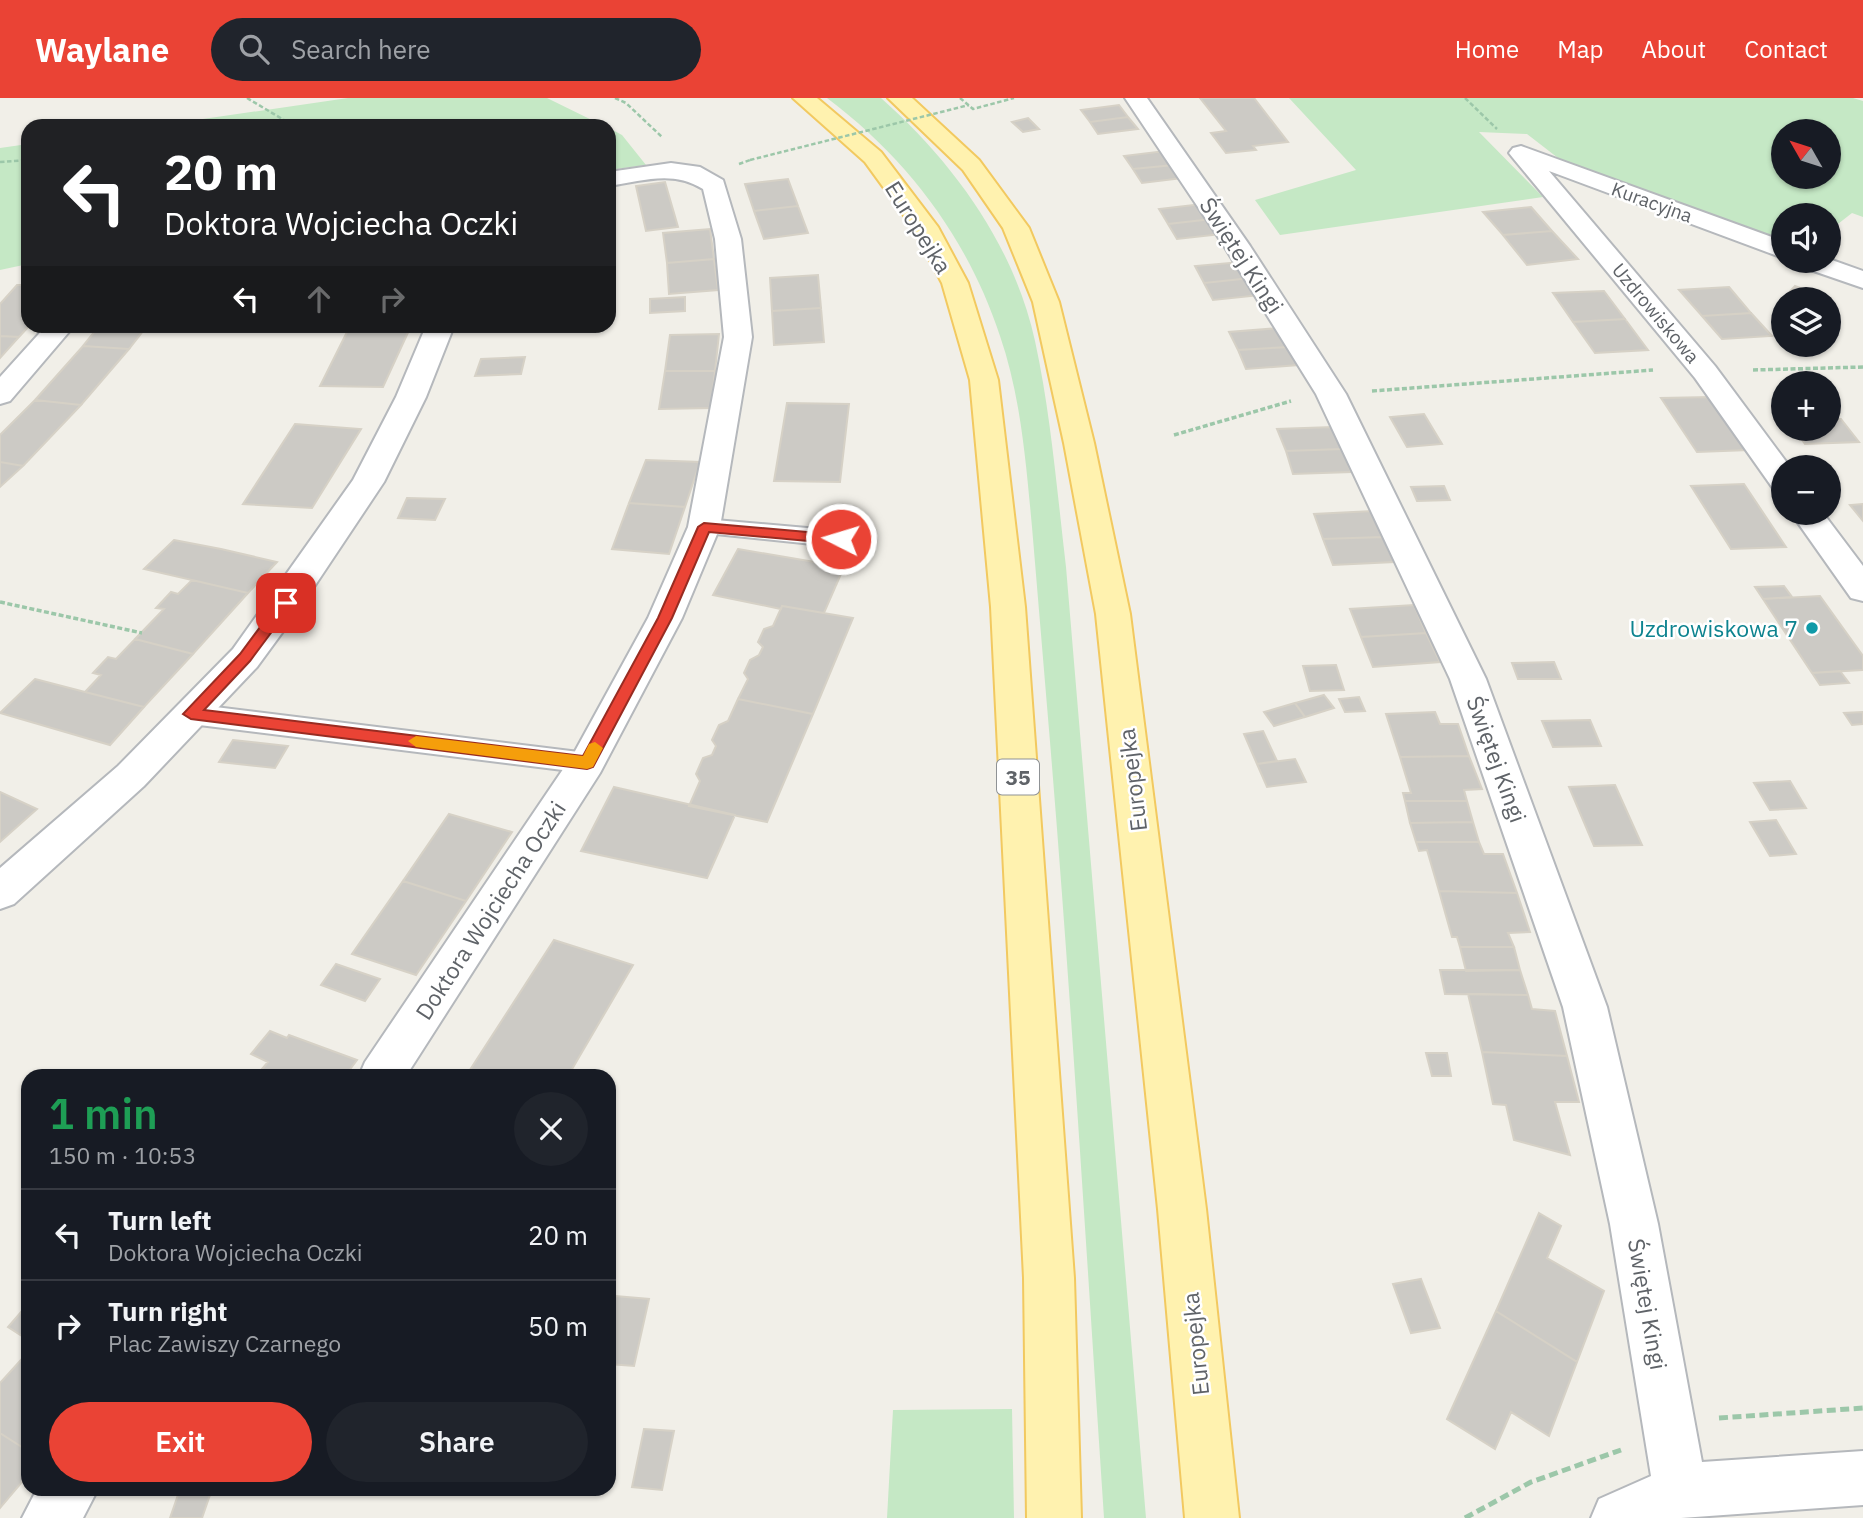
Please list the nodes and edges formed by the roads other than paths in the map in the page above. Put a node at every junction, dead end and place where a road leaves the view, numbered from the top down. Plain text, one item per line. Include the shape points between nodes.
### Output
1 (804, 98) edge
2 (900, 98) edge
3 (1136, 98) edge
4 (1521, 153) joint
5 (616, 178) edge
6 (1771, 246) edge
7 (1841, 272) edge
8 (1863, 280) edge
9 (54, 333) edge
10 (437, 333) edge
11 (0, 395) edge
12 (1771, 463) edge
13 (1816, 525) edge
14 (704, 527) junction
15 (841, 539) dead end
16 (1863, 590) edge
17 (191, 714) junction
18 (587, 763) junction
19 (0, 892) edge
20 (386, 1069) edge
21 (1863, 1478) edge
22 (1680, 1491) junction
23 (66, 1496) edge
24 (49, 1518) edge
25 (1054, 1518) edge
26 (1212, 1518) edge
27 (1618, 1518) edge

1 - 25 main road, Europejka / 35 via 873,157 925,227 955,283 984,380 1011,648 1049,1278
2 - 26 main road, Europejka via 971,165 1016,228 1046,302 1079,443 1114,628 1182,1209
3 - 22 street, Świętej Kingi via 1331,394 1468,679 1584,1007 1634,1224
4 - 6 street, Kuracyjna
4 - 12 street, Uzdrowiskowa via 1705,372
5 - 14 street, Doktora Wojciecha Oczki via 670,170 692,172 714,184 728,239 738,337
7 - 8 street
9 - 11 street
10 - 17 street via 368,482 245,658
13 - 16 street
14 - 15 lane
14 - 18 street, Doktora Wojciecha Oczki via 665,618
17 - 18 lane
17 - 19 street via 131,776
18 - 20 street, Doktora Wojciecha Oczki
21 - 22 street
22 - 27 street
23 - 24 street

